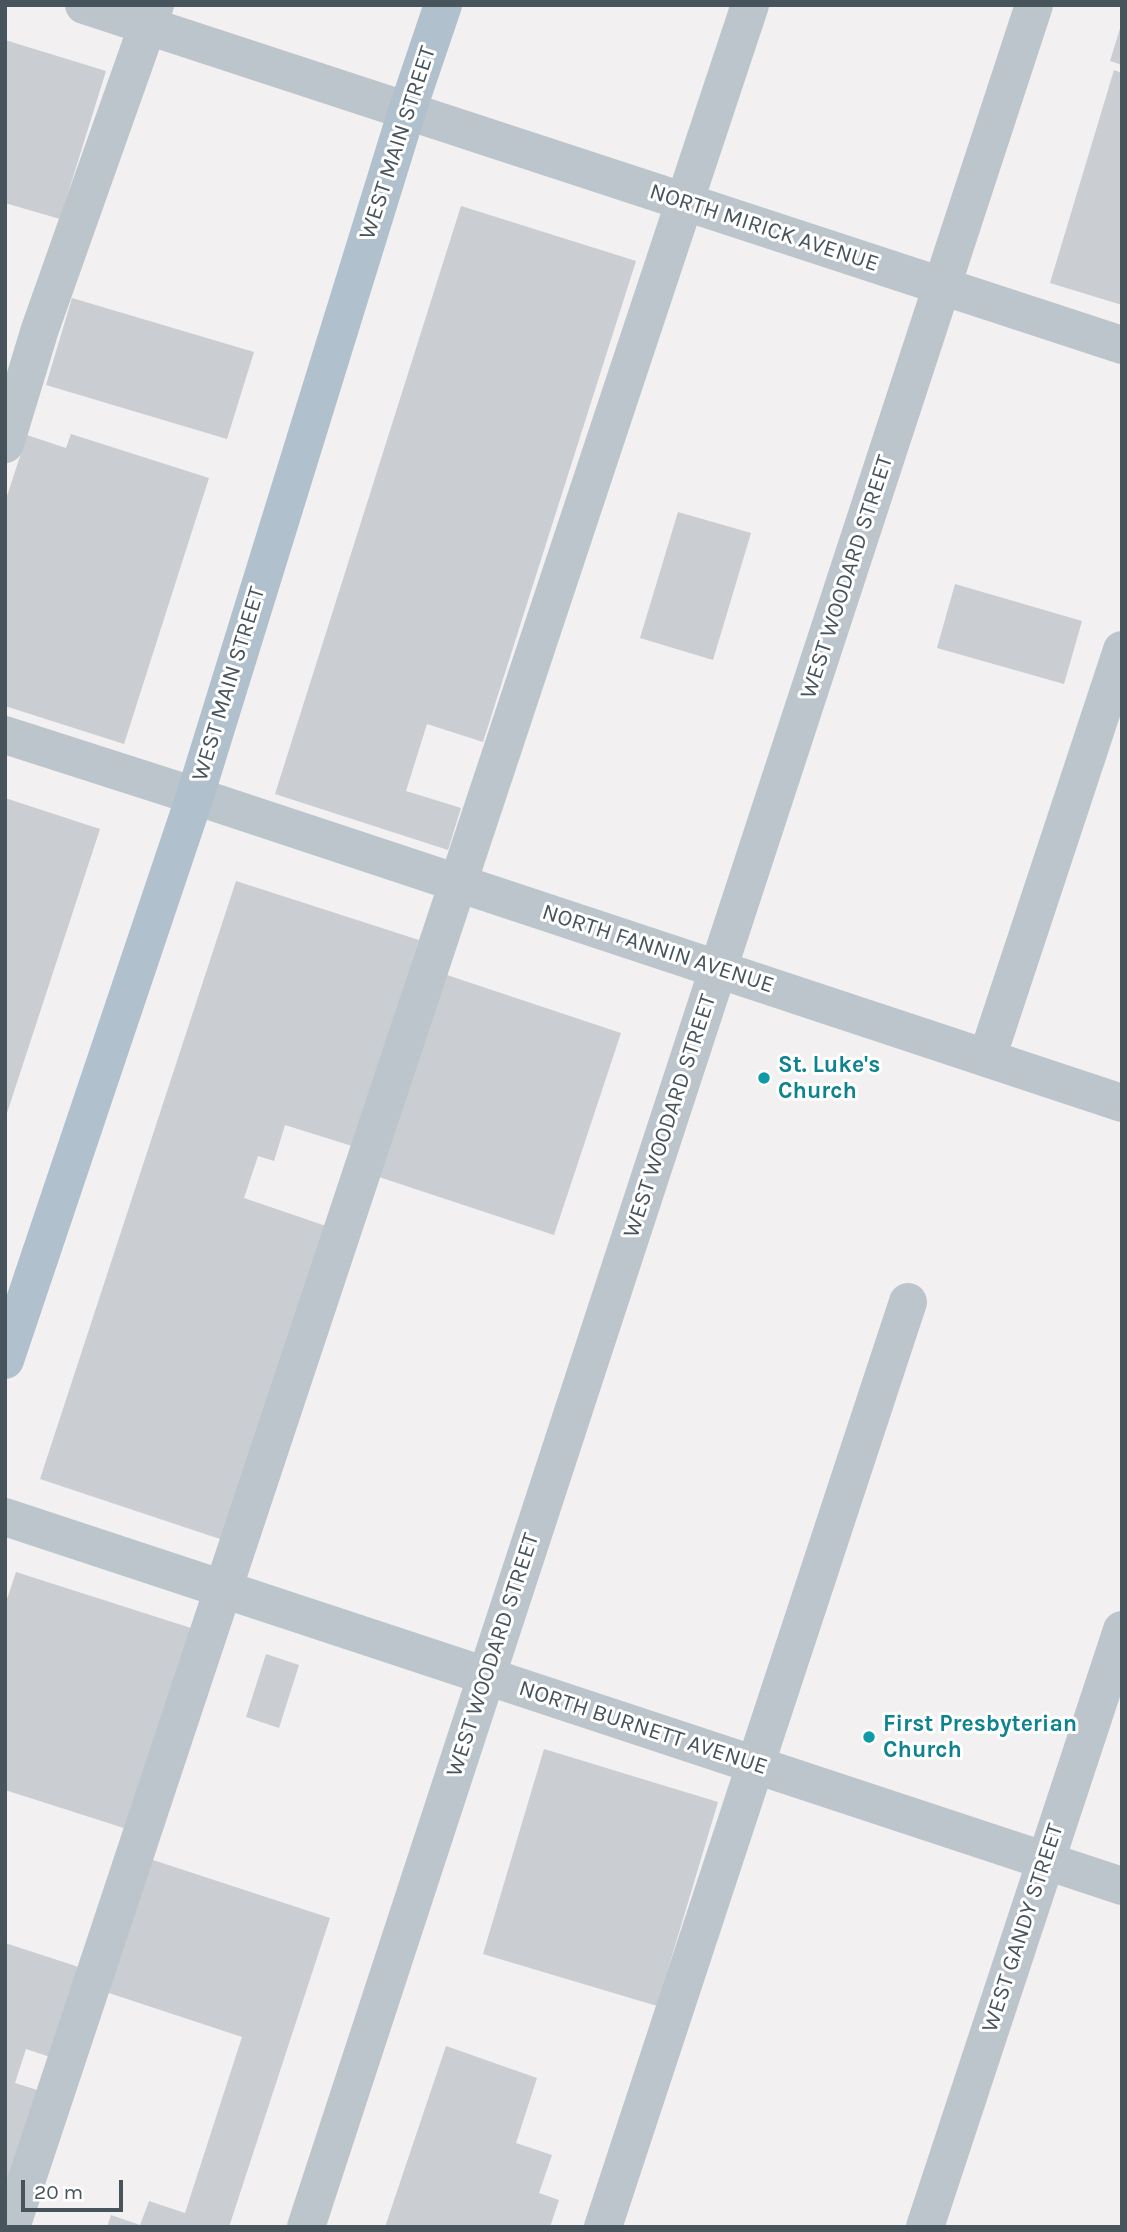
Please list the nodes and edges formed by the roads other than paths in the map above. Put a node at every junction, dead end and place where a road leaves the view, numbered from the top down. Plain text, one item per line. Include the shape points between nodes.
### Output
1 (84, 5) edge
2 (443, 5) edge
3 (750, 5) edge
4 (1034, 5) edge
5 (152, 16) edge
6 (407, 111) junction
7 (685, 202) junction
8 (942, 286) junction
9 (1122, 345) edge
10 (5, 444) edge
11 (1122, 650) edge
12 (5, 735) edge
13 (195, 796) junction
14 (458, 883) junction
15 (718, 969) junction
16 (987, 1058) junction
17 (1122, 1103) edge
18 (908, 1302) dead end
19 (5, 1360) edge
20 (5, 1517) edge
21 (223, 1588) junction
22 (1122, 1630) edge
23 (486, 1676) junction
24 (757, 1765) junction
25 (1046, 1861) junction
26 (1122, 1886) edge
27 (11, 2227) edge
28 (306, 2227) edge
29 (603, 2227) edge
30 (925, 2227) edge

1 - 5 street, NORTH MIRICK AVENUE
2 - 6 main road, WEST MAIN STREET
3 - 7 street
4 - 8 street, WEST WOODARD STREET
5 - 6 street, NORTH MIRICK AVENUE
5 - 10 street via 40,329
6 - 7 street, NORTH MIRICK AVENUE
6 - 13 main road, WEST MAIN STREET
7 - 8 street, NORTH MIRICK AVENUE
7 - 14 street
8 - 9 street, NORTH MIRICK AVENUE
8 - 15 street, WEST WOODARD STREET
11 - 16 street
12 - 13 street, NORTH FANNIN AVENUE
13 - 14 street, NORTH FANNIN AVENUE
13 - 19 main road, WEST MAIN STREET
14 - 15 street, NORTH FANNIN AVENUE
14 - 21 street
15 - 16 street, NORTH FANNIN AVENUE
15 - 23 street, WEST WOODARD STREET
16 - 17 street, NORTH FANNIN AVENUE
18 - 24 street
20 - 21 street, NORTH BURNETT AVENUE
21 - 23 street, NORTH BURNETT AVENUE
21 - 27 street
22 - 25 street, WEST GANDY STREET
23 - 24 street, NORTH BURNETT AVENUE
23 - 28 street, WEST WOODARD STREET
24 - 25 street, NORTH BURNETT AVENUE
24 - 29 street
25 - 26 street, NORTH BURNETT AVENUE
25 - 30 street, WEST GANDY STREET

